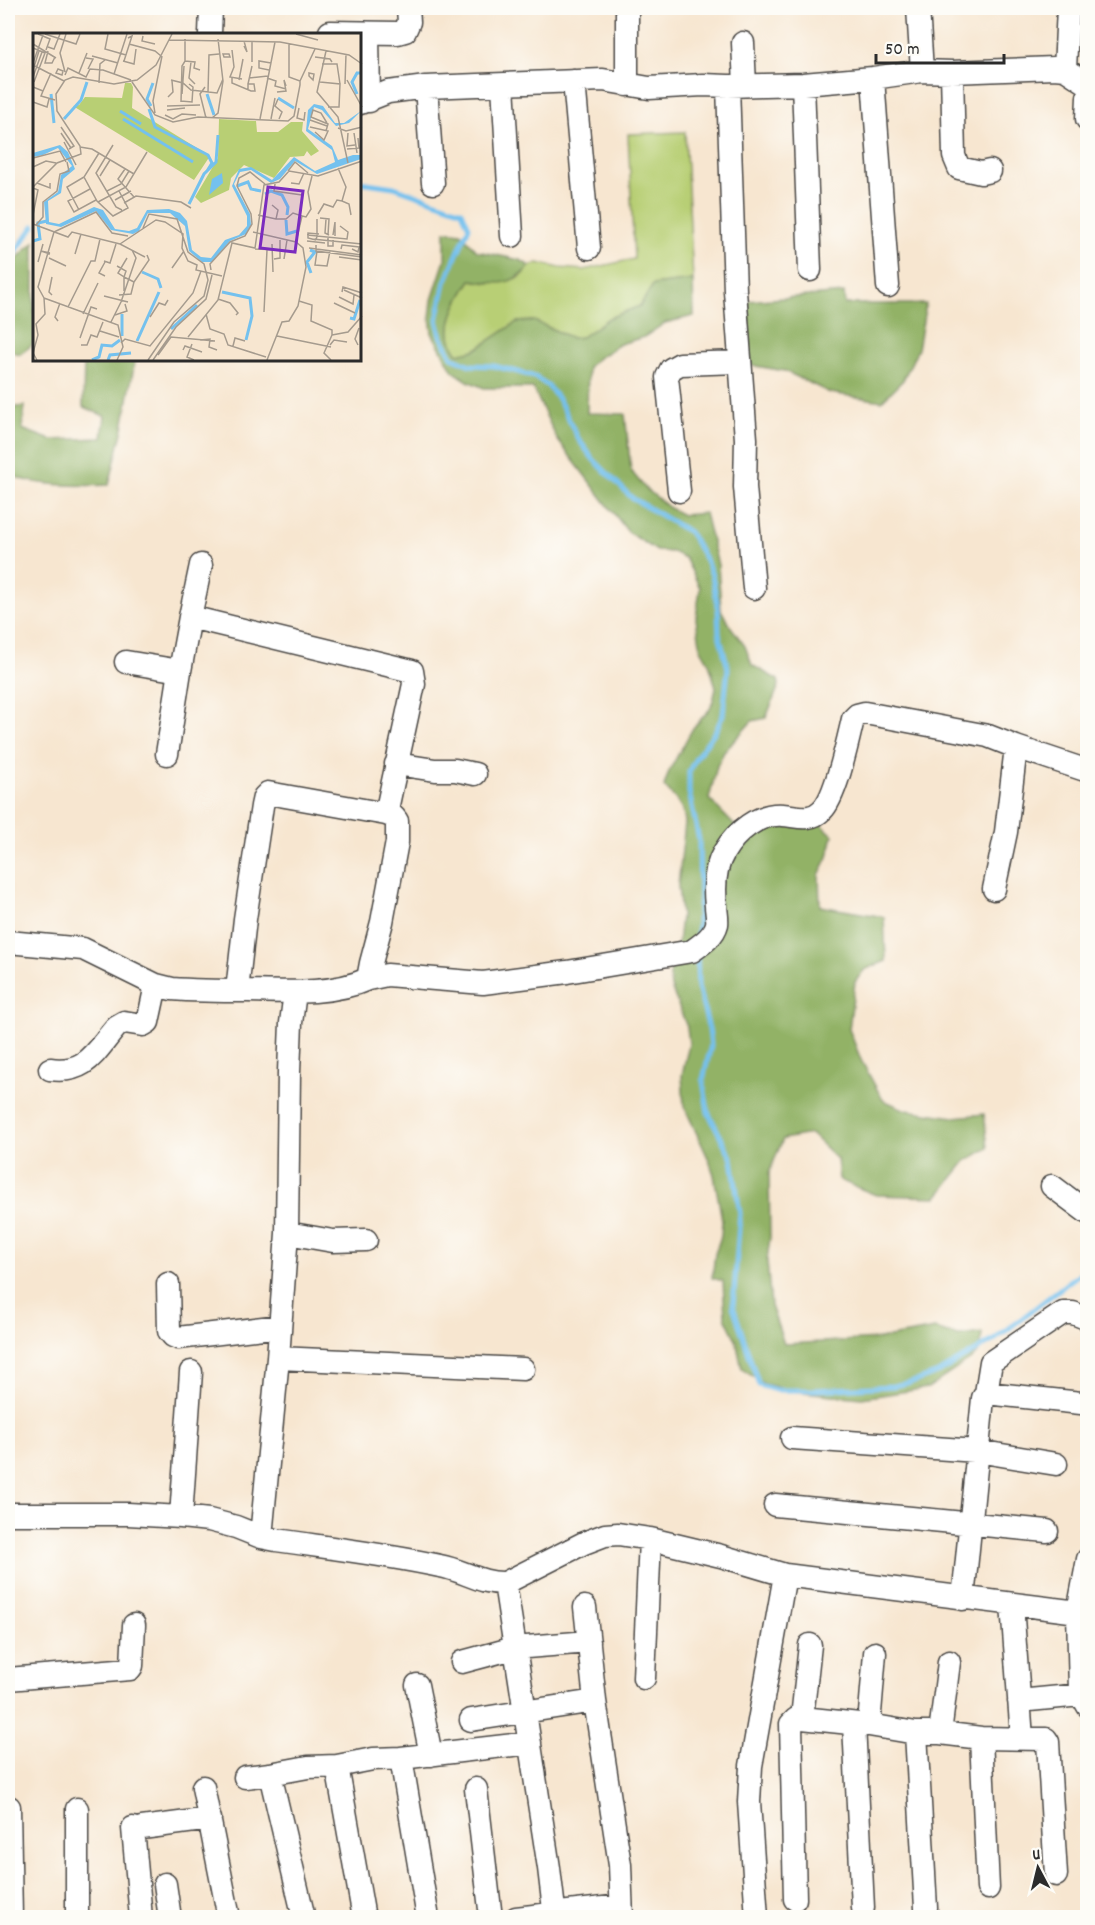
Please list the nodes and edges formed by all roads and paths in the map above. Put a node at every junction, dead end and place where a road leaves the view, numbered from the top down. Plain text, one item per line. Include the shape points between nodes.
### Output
1 (211, 8) edge
2 (408, 8) edge
3 (627, 8) edge
4 (918, 8) edge
5 (1068, 8) edge
6 (330, 32) dead end
7 (210, 33) edge
8 (368, 33) junction
9 (743, 43) dead end
10 (1065, 69) junction
11 (922, 70) junction
12 (952, 72) junction
13 (873, 78) junction
14 (574, 81) junction
15 (803, 84) junction
16 (1088, 84) edge
17 (503, 85) junction
18 (627, 85) junction
19 (737, 86) junction
20 (426, 87) junction
21 (1088, 97) edge
22 (365, 102) edge
23 (1087, 119) edge
24 (990, 171) dead end
25 (433, 183) dead end
26 (512, 236) dead end
27 (589, 248) dead end
28 (810, 270) dead end
29 (888, 286) dead end
30 (740, 362) junction
31 (679, 491) dead end
32 (201, 566) dead end
33 (754, 588) dead end
34 (190, 617) junction
35 (126, 662) dead end
36 (180, 671) junction
37 (1016, 747) junction
38 (167, 754) dead end
39 (396, 764) junction
40 (1088, 771) edge
41 (475, 774) dead end
42 (386, 814) junction
43 (994, 889) dead end
44 (8, 942) edge
45 (368, 979) junction
46 (156, 985) junction
47 (237, 991) junction
48 (291, 992) junction
49 (50, 1069) dead end
50 (1052, 1186) dead end
51 (1088, 1213) edge
52 (287, 1233) junction
53 (366, 1240) dead end
54 (168, 1284) dead end
55 (1088, 1319) edge
56 (280, 1326) junction
57 (278, 1358) junction
58 (523, 1369) dead end
59 (191, 1372) dead end
60 (986, 1393) junction
61 (1081, 1402) dead end
62 (792, 1438) dead end
63 (977, 1451) junction
64 (1056, 1464) dead end
65 (775, 1505) dead end
66 (8, 1514) edge
67 (182, 1517) junction
68 (971, 1525) junction
69 (1047, 1531) dead end
70 (261, 1537) junction
71 (650, 1539) junction
72 (1088, 1559) edge
73 (785, 1575) junction
74 (505, 1583) junction
75 (963, 1599) junction
76 (1012, 1605) junction
77 (585, 1606) dead end
78 (1078, 1612) junction
79 (134, 1625) dead end
80 (589, 1642) junction
81 (810, 1645) dead end
82 (514, 1648) junction
83 (875, 1653) dead end
84 (462, 1662) dead end
85 (948, 1662) dead end
86 (644, 1678) dead end
87 (8, 1679) edge
88 (417, 1685) dead end
89 (1084, 1700) edge
90 (595, 1701) junction
91 (1019, 1701) junction
92 (524, 1712) junction
93 (802, 1718) junction
94 (471, 1720) dead end
95 (861, 1724) junction
96 (916, 1733) junction
97 (940, 1733) junction
98 (1022, 1737) junction
99 (981, 1738) junction
100 (530, 1743) junction
101 (430, 1755) junction
102 (401, 1758) junction
103 (337, 1766) junction
104 (270, 1774) junction
105 (245, 1777) dead end
106 (203, 1787) dead end
107 (476, 1789) dead end
108 (9, 1807) edge
109 (76, 1809) dead end
110 (210, 1820) junction
111 (1056, 1875) dead end
112 (165, 1884) dead end
113 (988, 1888) dead end
114 (795, 1899) dead end
115 (863, 1908) dead end
116 (926, 1908) dead end
117 (621, 1912) edge
118 (555, 1915) edge
119 (11, 1917) edge
120 (77, 1917) edge
121 (141, 1917) edge
122 (170, 1917) edge
123 (229, 1917) edge
124 (304, 1917) edge
125 (364, 1917) edge
126 (428, 1917) edge
127 (491, 1917) edge
128 (516, 1917) edge
129 (757, 1917) edge

1 - 7 street
2 - 8 street via 405,31
3 - 18 street
4 - 11 street
5 - 10 street
6 - 8 street
8 - 22 street
9 - 19 street
10 - 12 street
10 - 16 street
11 - 12 street
11 - 13 street
12 - 24 street via 954,156 959,168
13 - 15 street
13 - 29 street
14 - 17 street
14 - 18 street via 603,80
14 - 27 street
15 - 19 street
15 - 28 street
17 - 20 street
17 - 26 street
18 - 19 street
19 - 30 street via 735,291
20 - 22 street via 388,92
20 - 25 street
21 - 23 street
30 - 31 street via 680,363 667,377
30 - 33 street
32 - 34 street
34 - 36 street
34 - 39 street via 412,671 414,684
35 - 36 street
36 - 38 street
37 - 40 street
37 - 43 street via 1006,832
37 - 45 street via 988,736 905,719 857,715 828,803 821,812 797,818 770,816 751,823 723,853 716,870 717,924 709,938 692,951 483,983 387,975
39 - 41 street
39 - 42 street
42 - 45 street via 397,821 397,842
42 - 47 street via 270,793 265,796
44 - 46 street via 83,949
45 - 48 street via 340,988
46 - 47 street
46 - 49 street via 148,1022 124,1022 117,1026 75,1069
47 - 48 street
48 - 52 street via 294,1000
50 - 51 street
52 - 53 street via 333,1241
52 - 56 street
54 - 56 street via 169,1331 178,1338
55 - 60 street via 1063,1313 991,1362
56 - 57 street
57 - 58 street
57 - 70 street
59 - 67 street
60 - 61 street
60 - 63 street
62 - 63 street
63 - 64 street
63 - 68 street
65 - 68 street
66 - 67 street
67 - 70 street via 209,1520
68 - 69 street
68 - 75 street
70 - 74 street via 443,1566 484,1582
71 - 73 street
71 - 74 street via 605,1535
71 - 86 street
72 - 78 street
73 - 75 street
73 - 129 street via 751,1766 749,1802
74 - 82 street
75 - 76 street
76 - 78 street
76 - 91 street
77 - 80 street
78 - 89 street
79 - 87 street via 130,1669
80 - 82 street
80 - 90 street
81 - 93 street
82 - 84 street
82 - 92 street
83 - 95 street
85 - 97 street
88 - 101 street
89 - 91 street
90 - 92 street
90 - 117 street via 620,1866
91 - 98 street
92 - 94 street
92 - 100 street
93 - 95 street
93 - 114 street via 791,1724
95 - 96 street
95 - 115 street
96 - 97 street
96 - 116 street
97 - 99 street
98 - 99 street
98 - 111 street via 1048,1742
99 - 113 street
100 - 101 street
100 - 118 street
101 - 102 street
102 - 103 street
102 - 126 street
103 - 104 street
103 - 125 street
104 - 105 street
104 - 124 street
106 - 110 street
107 - 127 street
108 - 119 street
109 - 120 street
110 - 121 street via 138,1828
110 - 123 street
112 - 122 street
117 - 118 street
118 - 128 street

